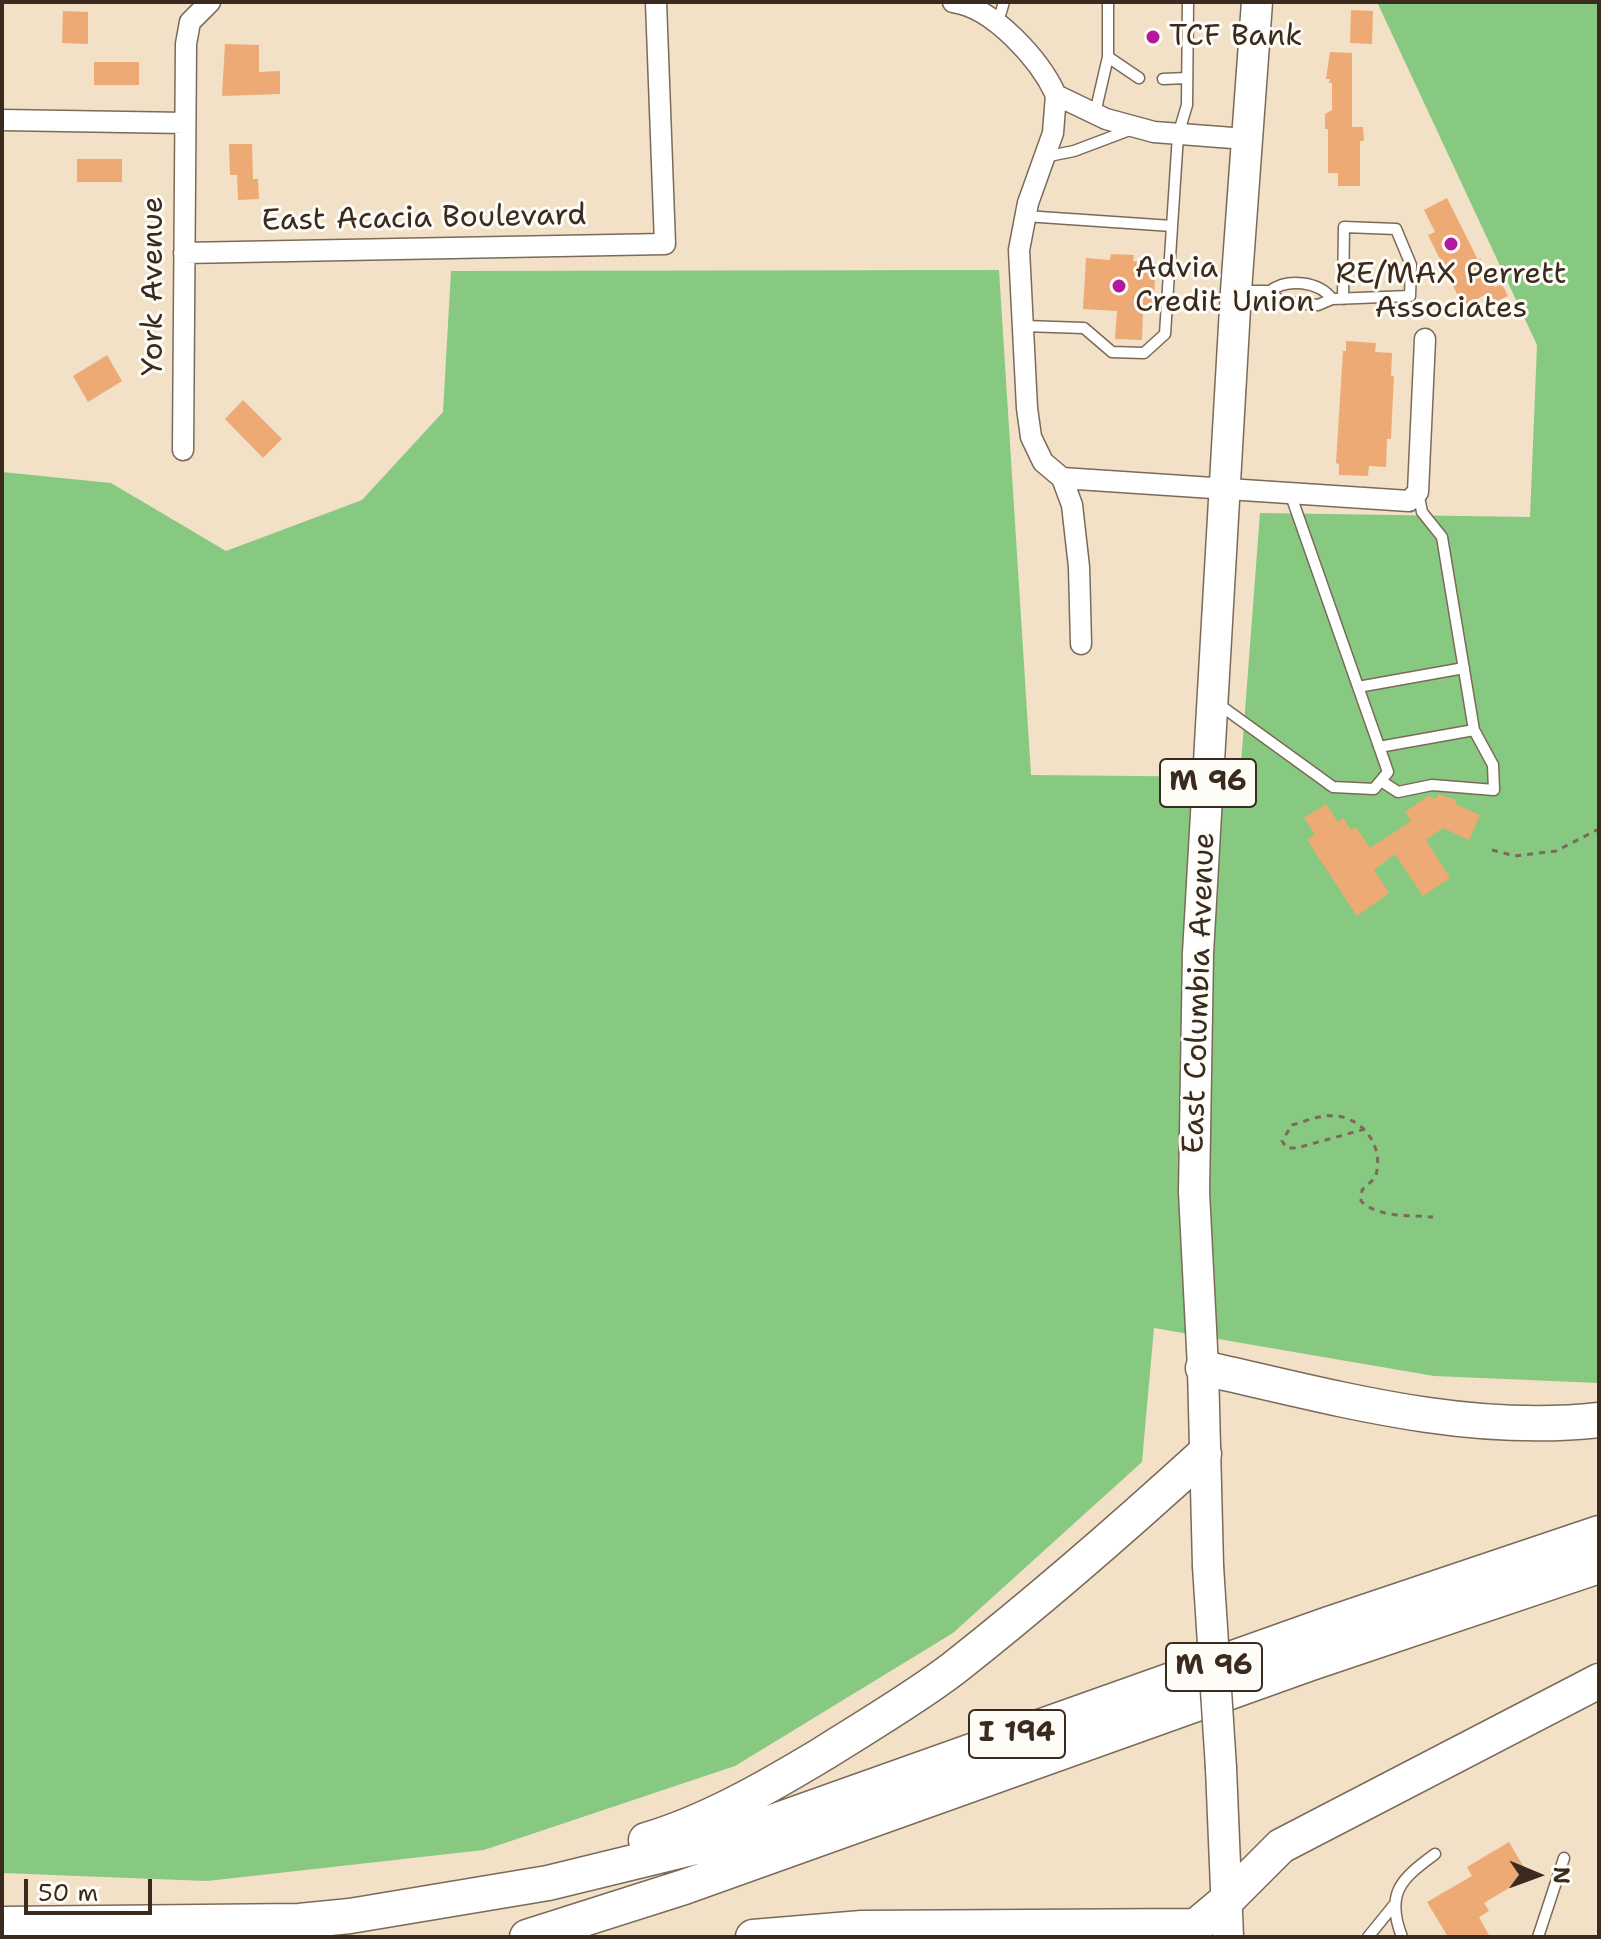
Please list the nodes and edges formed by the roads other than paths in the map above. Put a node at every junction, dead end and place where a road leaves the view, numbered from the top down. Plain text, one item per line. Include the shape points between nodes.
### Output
1 (210, 2) edge
2 (656, 2) edge
3 (953, 2) edge
4 (1004, 2) edge
5 (1108, 2) edge
6 (1188, 2) edge
7 (1257, 2) edge
8 (998, 22) junction
9 (1108, 57) junction
10 (1139, 78) dead end
11 (1187, 78) junction
12 (1163, 79) dead end
13 (1056, 95) junction
14 (1095, 113) junction
15 (2, 120) edge
16 (185, 123) junction
17 (1137, 127) junction
18 (1178, 135) junction
19 (1246, 139) junction
20 (1044, 157) junction
21 (1025, 216) junction
22 (1172, 226) junction
23 (184, 253) junction
24 (1236, 291) junction
25 (1270, 291) junction
26 (1337, 299) junction
27 (1024, 326) junction
28 (1425, 339) dead end
29 (183, 450) dead end
30 (1062, 478) junction
31 (1224, 488) junction
32 (1418, 492) junction
33 (1290, 493) junction
34 (1081, 644) dead end
35 (1464, 668) junction
36 (1358, 687) junction
37 (1212, 699) junction
38 (1474, 730) junction
39 (1379, 747) junction
40 (1381, 781) junction
41 (1203, 1368) junction
42 (1599, 1420) edge
43 (1204, 1454) junction
44 (1599, 1533) edge
45 (1599, 1566) edge
46 (1599, 1681) edge
47 (1435, 1854) dead end
48 (1564, 1858) dead end
49 (1227, 1900) junction
50 (428, 1903) junction
51 (1394, 1905) junction
52 (2, 1924) edge
53 (527, 1937) edge
54 (753, 1937) edge
55 (1228, 1937) edge
56 (1368, 1937) edge
57 (1402, 1937) edge
58 (1538, 1937) edge

1 - 16 street, York Avenue via 196,13 187,32
2 - 23 street, East Acacia Boulevard via 665,244
3 - 8 street
4 - 8 lane
5 - 9 lane
6 - 11 lane
7 - 19 main road, East Columbia Avenue / M 96
8 - 13 street
9 - 10 lane
9 - 14 lane
11 - 12 lane
11 - 18 lane via 1187,105
13 - 14 street
13 - 20 street via 1053,133
14 - 17 street
15 - 16 street
16 - 23 street, York Avenue
17 - 18 street
17 - 20 lane
18 - 19 street
18 - 22 lane
19 - 24 main road, East Columbia Avenue / M 96
20 - 21 street
21 - 22 lane
21 - 27 street via 1019,250
22 - 27 lane via 1165,334 1144,353 1112,352 1084,328
23 - 29 street, York Avenue
24 - 25 lane
24 - 31 main road, East Columbia Avenue / M 96
25 - 26 lane via 1285,302 1318,305
25 - 26 lane via 1287,282 1321,288
26 - 26 lane via 1410,296 1411,265 1396,229 1344,227
27 - 30 street via 1031,437 1043,462
28 - 32 street
30 - 31 street
30 - 34 street via 1074,520
31 - 33 street
31 - 37 main road, East Columbia Avenue / M 96
32 - 33 street via 1409,501
32 - 35 lane via 1422,512 1442,537
33 - 36 lane
35 - 36 lane
35 - 38 lane
36 - 39 lane
37 - 40 lane via 1333,787 1374,789
37 - 41 main road, East Columbia Avenue / M 96 via 1198,953 1194,1192
38 - 39 lane
38 - 40 lane via 1493,765 1494,790 1432,785 1398,792
39 - 40 lane via 1388,772
41 - 42 highway via 1412,1414 1497,1423
41 - 43 main road, East Columbia Avenue / M 96
43 - 49 main road, East Columbia Avenue / M 96, bridge
43 - 50 highway via 952,1669 780,1779 668,1834
44 - 50 highway, I 194 via 716,1842 548,1883
45 - 53 highway, I 194 via 684,1887
46 - 49 highway via 1281,1846
47 - 51 lane via 1403,1881
48 - 58 lane
49 - 54 highway via 1196,1926 862,1928
49 - 55 main road, East Columbia Avenue / M 96
50 - 52 highway, I 194 via 299,1921
51 - 56 lane
51 - 57 lane

